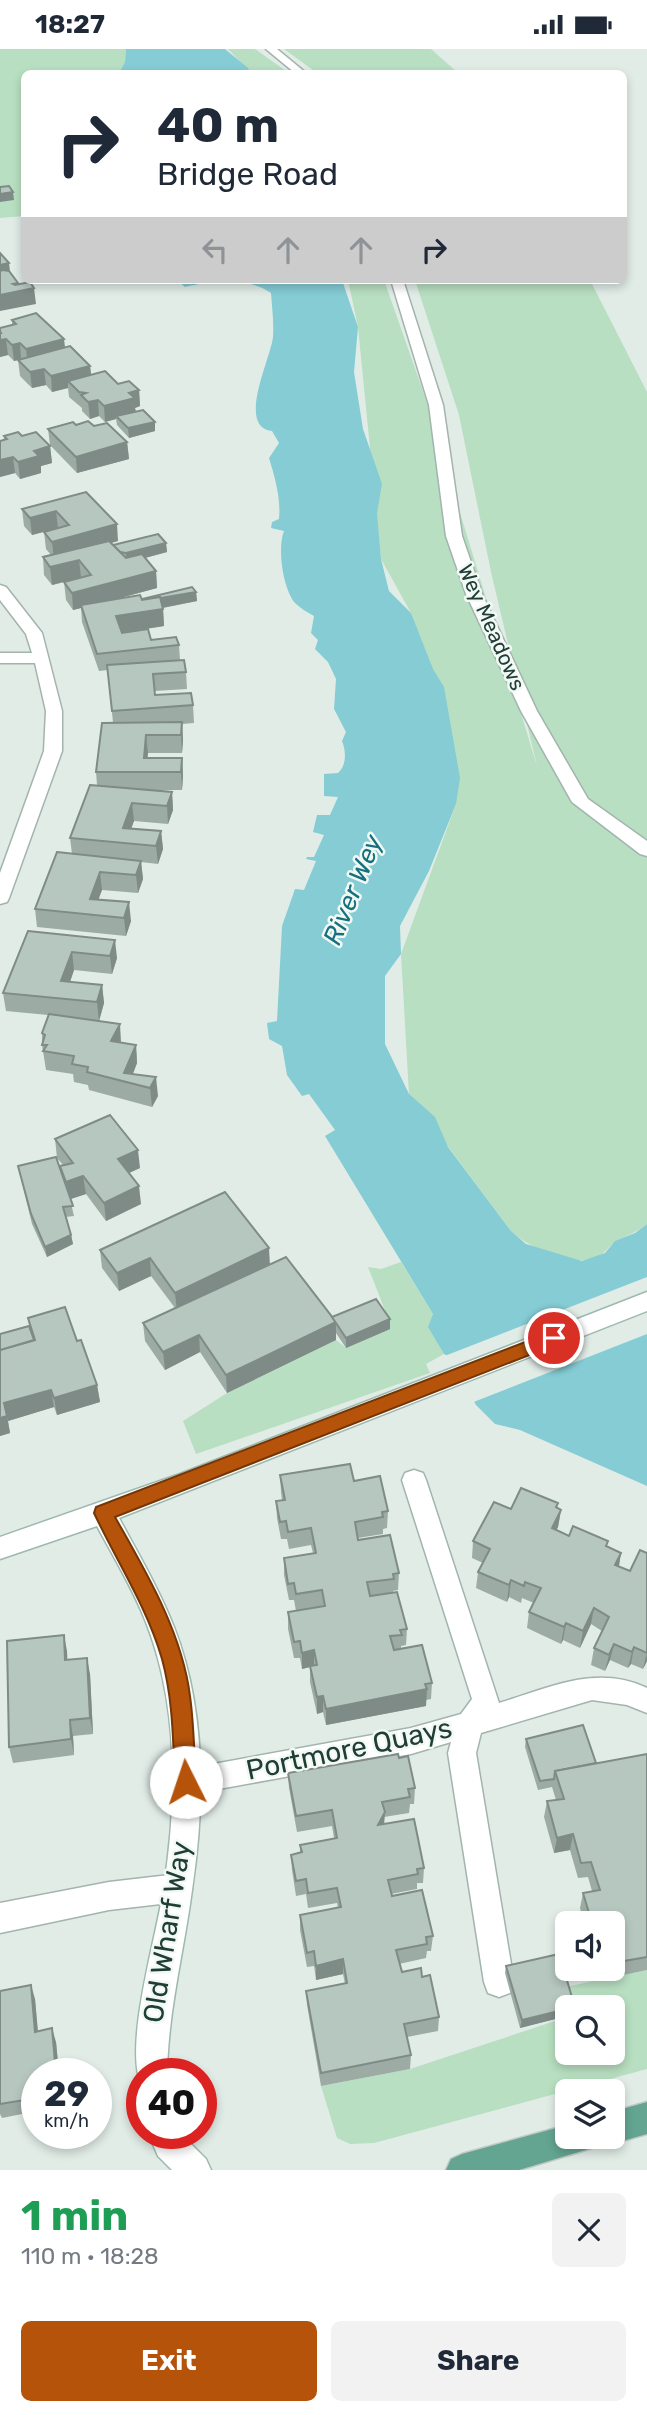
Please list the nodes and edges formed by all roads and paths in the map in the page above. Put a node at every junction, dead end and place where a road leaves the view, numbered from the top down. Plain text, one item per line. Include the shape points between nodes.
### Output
1 (271, 49) edge
2 (297, 70) edge
3 (398, 284) edge
4 (0, 590) edge
5 (0, 658) edge
6 (42, 658) junction
7 (647, 850) edge
8 (0, 898) edge
9 (647, 1301) edge
10 (414, 1480) dead end
11 (103, 1513) junction
12 (0, 1548) edge
13 (647, 1701) edge
14 (470, 1723) junction
15 (186, 1782) junction
16 (178, 1888) junction
17 (0, 1918) edge
18 (499, 1982) dead end
19 (152, 2058) edge
20 (647, 2118) edge
21 (625, 2124) edge
22 (555, 2144) edge
23 (173, 2149) edge
24 (195, 2170) edge
25 (461, 2170) edge

1 - 2 street
3 - 7 street, Wey Meadows via 436,405 454,536 474,594 529,711 582,802
4 - 6 street via 34,633
5 - 6 street
6 - 8 street via 54,711 53,751
9 - 11 street
10 - 14 street, Portmore Quays via 486,1702
11 - 12 street
11 - 15 street, Old Wharf Way via 145,1590 172,1659 180,1695
13 - 14 street, Portmore Quays via 630,1693 592,1688
14 - 15 street, Portmore Quays via 411,1741
14 - 18 street, Portmore Quays via 462,1753
15 - 16 street, Old Wharf Way
16 - 17 street via 109,1896
16 - 19 street, Old Wharf Way
20 - 21 main road
22 - 25 main road
23 - 24 street

